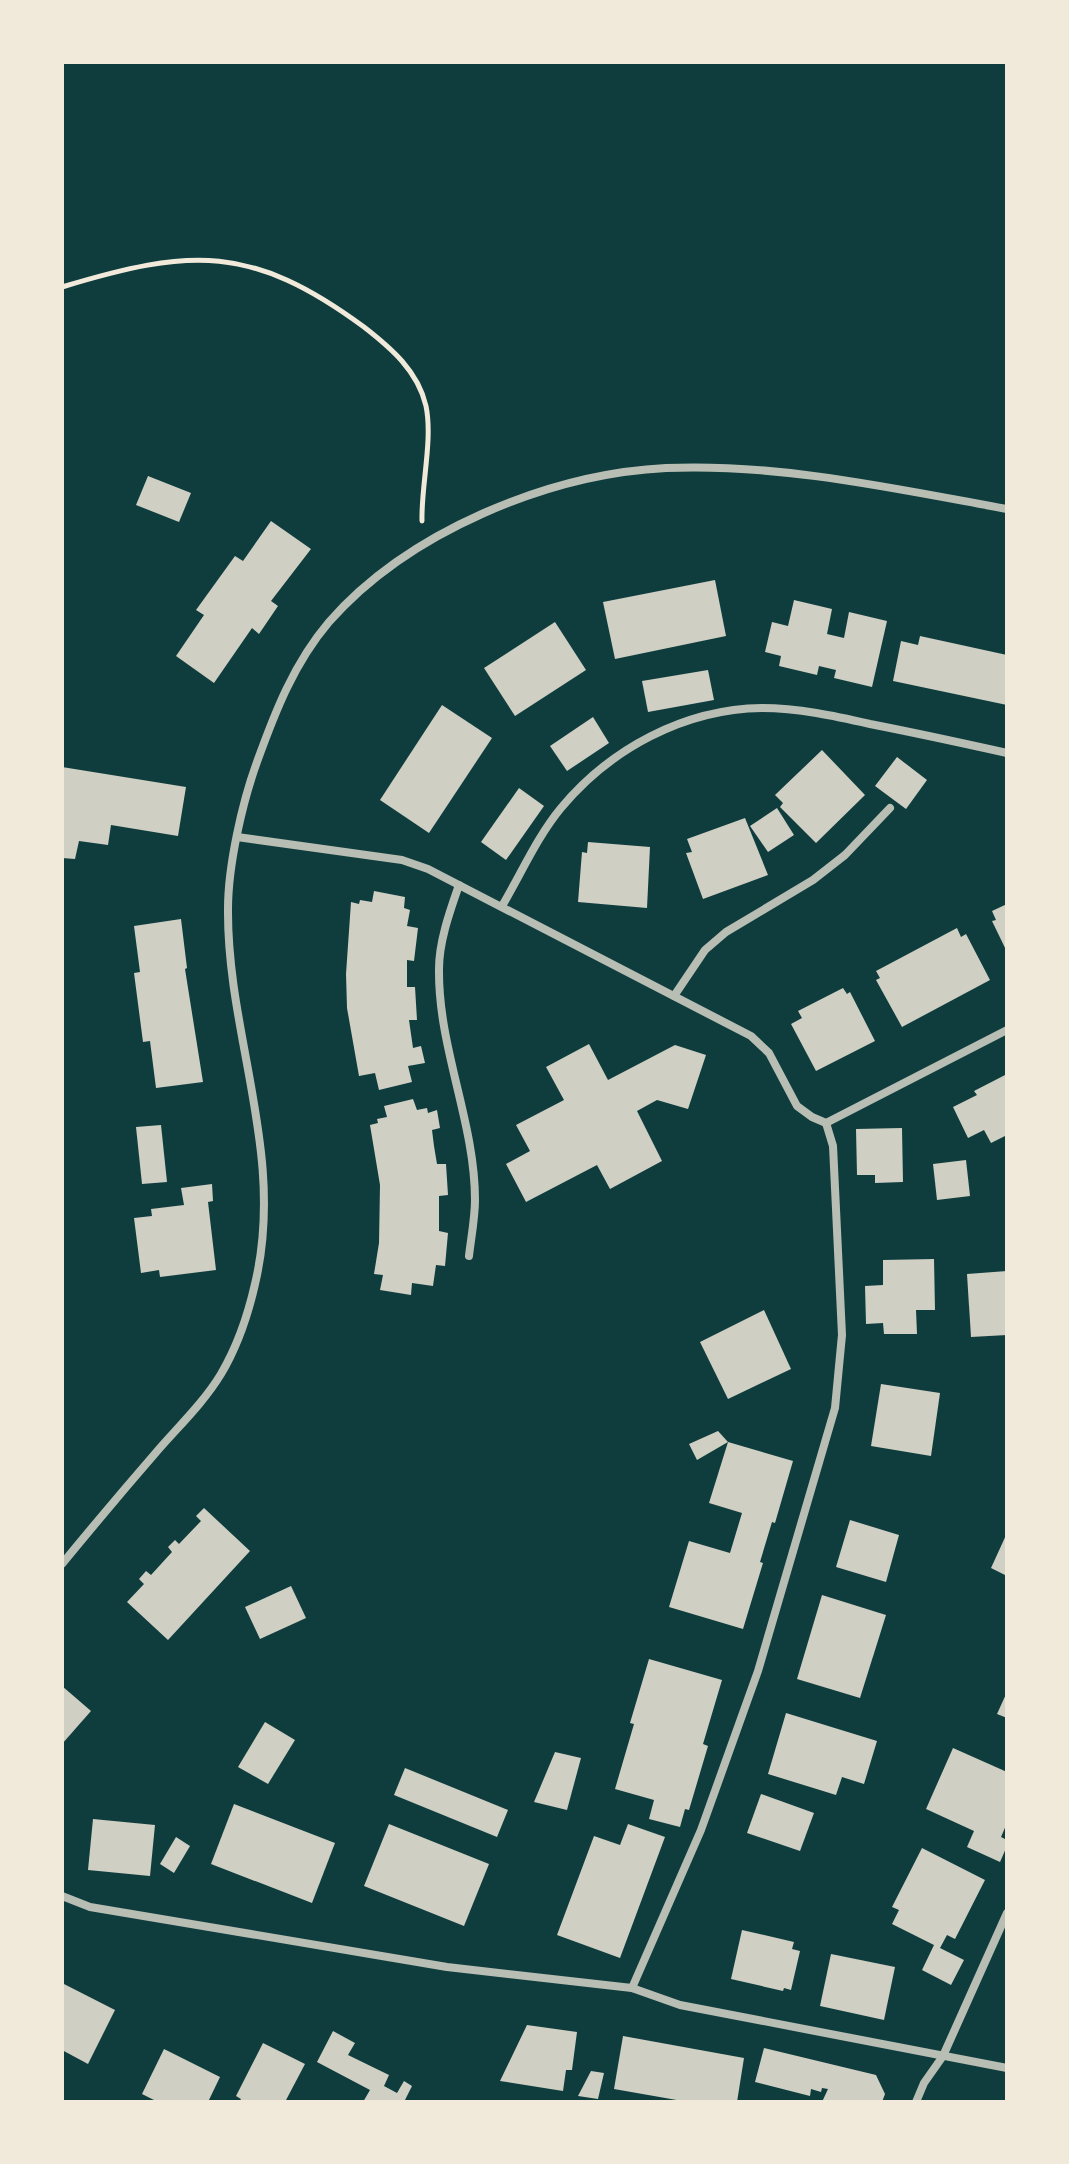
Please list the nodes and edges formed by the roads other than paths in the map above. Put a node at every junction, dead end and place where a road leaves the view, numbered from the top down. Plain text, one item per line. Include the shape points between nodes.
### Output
1 (1007, 509) edge
2 (1007, 753) edge
3 (890, 808) dead end
4 (237, 837) junction
5 (459, 885) junction
6 (502, 906) junction
7 (674, 996) junction
8 (1007, 1030) edge
9 (826, 1123) junction
10 (469, 1256) dead end
11 (62, 1564) edge
12 (62, 1896) edge
13 (1007, 1913) edge
14 (632, 1988) junction
15 (943, 2056) junction
16 (1007, 2068) edge
17 (916, 2102) edge

1 - 4 street via 787,473 711,467 611,474 547,489 487,512 422,546 329,622 280,699 246,793
2 - 6 street via 784,708 744,709 686,722 613,757 577,791 543,833
3 - 7 street via 813,880 705,950
4 - 5 street via 402,860
4 - 11 street via 227,906 261,1135 265,1236 255,1286 220,1375
5 - 6 street
5 - 10 street via 439,966 442,1022 468,1137 475,1201
6 - 7 street
7 - 9 street via 761,1043 797,1106
8 - 9 street
9 - 14 street via 833,1146 842,1335 835,1408 758,1671 701,1830
12 - 14 street via 90,1907 447,1967
13 - 15 street
14 - 15 street via 680,2005
15 - 16 street
15 - 17 street

